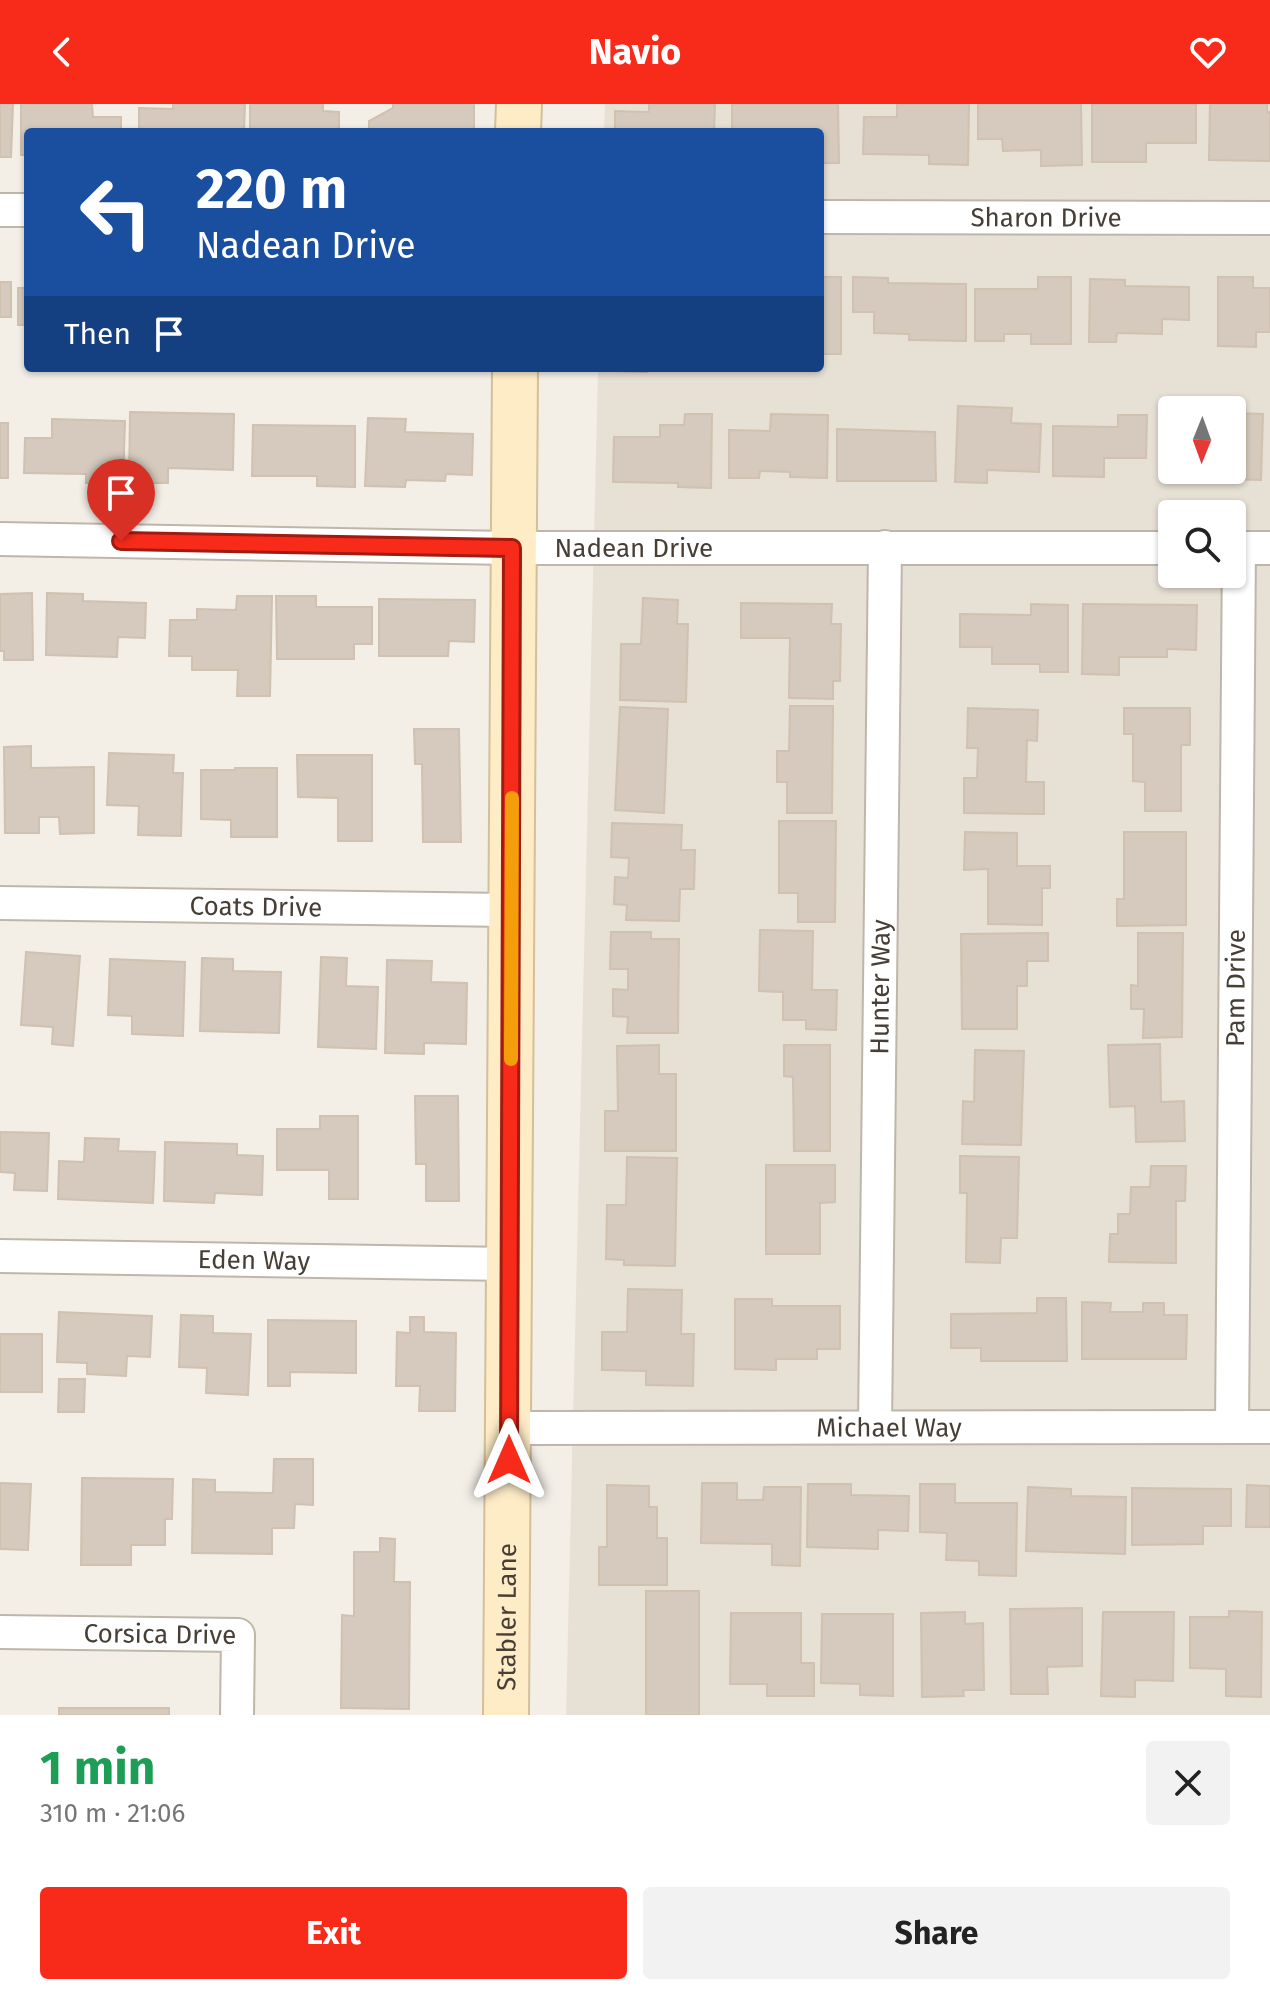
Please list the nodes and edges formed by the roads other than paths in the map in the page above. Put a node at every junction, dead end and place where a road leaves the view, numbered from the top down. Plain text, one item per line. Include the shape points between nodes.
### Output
1 (519, 104) edge
2 (518, 128) edge
3 (0, 210) edge
4 (24, 210) edge
5 (824, 217) edge
6 (1270, 218) edge
7 (515, 372) edge
8 (0, 539) edge
9 (885, 547) junction
10 (512, 548) junction
11 (1158, 548) edge
12 (1247, 548) edge
13 (0, 903) edge
14 (512, 910) junction
15 (0, 1256) edge
16 (509, 1264) junction
17 (1232, 1426) junction
18 (875, 1427) junction
19 (1270, 1427) edge
20 (509, 1428) junction
21 (0, 1632) edge
22 (237, 1715) edge
23 (506, 1715) edge

1 - 2 street
3 - 4 street
5 - 6 street, Sharon Drive
7 - 10 street, Stabler Lane
8 - 10 street, Nadean Drive
9 - 10 street, Nadean Drive
9 - 11 street, Nadean Drive
9 - 18 street, Hunter Way
10 - 14 street, Stabler Lane
12 - 17 street, Pam Drive
13 - 14 street, Coats Drive
14 - 16 street, Stabler Lane
15 - 16 street, Eden Way
16 - 20 street, Stabler Lane
17 - 18 street, Michael Way
17 - 19 street, Michael Way
18 - 20 street, Michael Way
20 - 23 street, Stabler Lane
21 - 22 street, Corsica Drive via 238,1635

